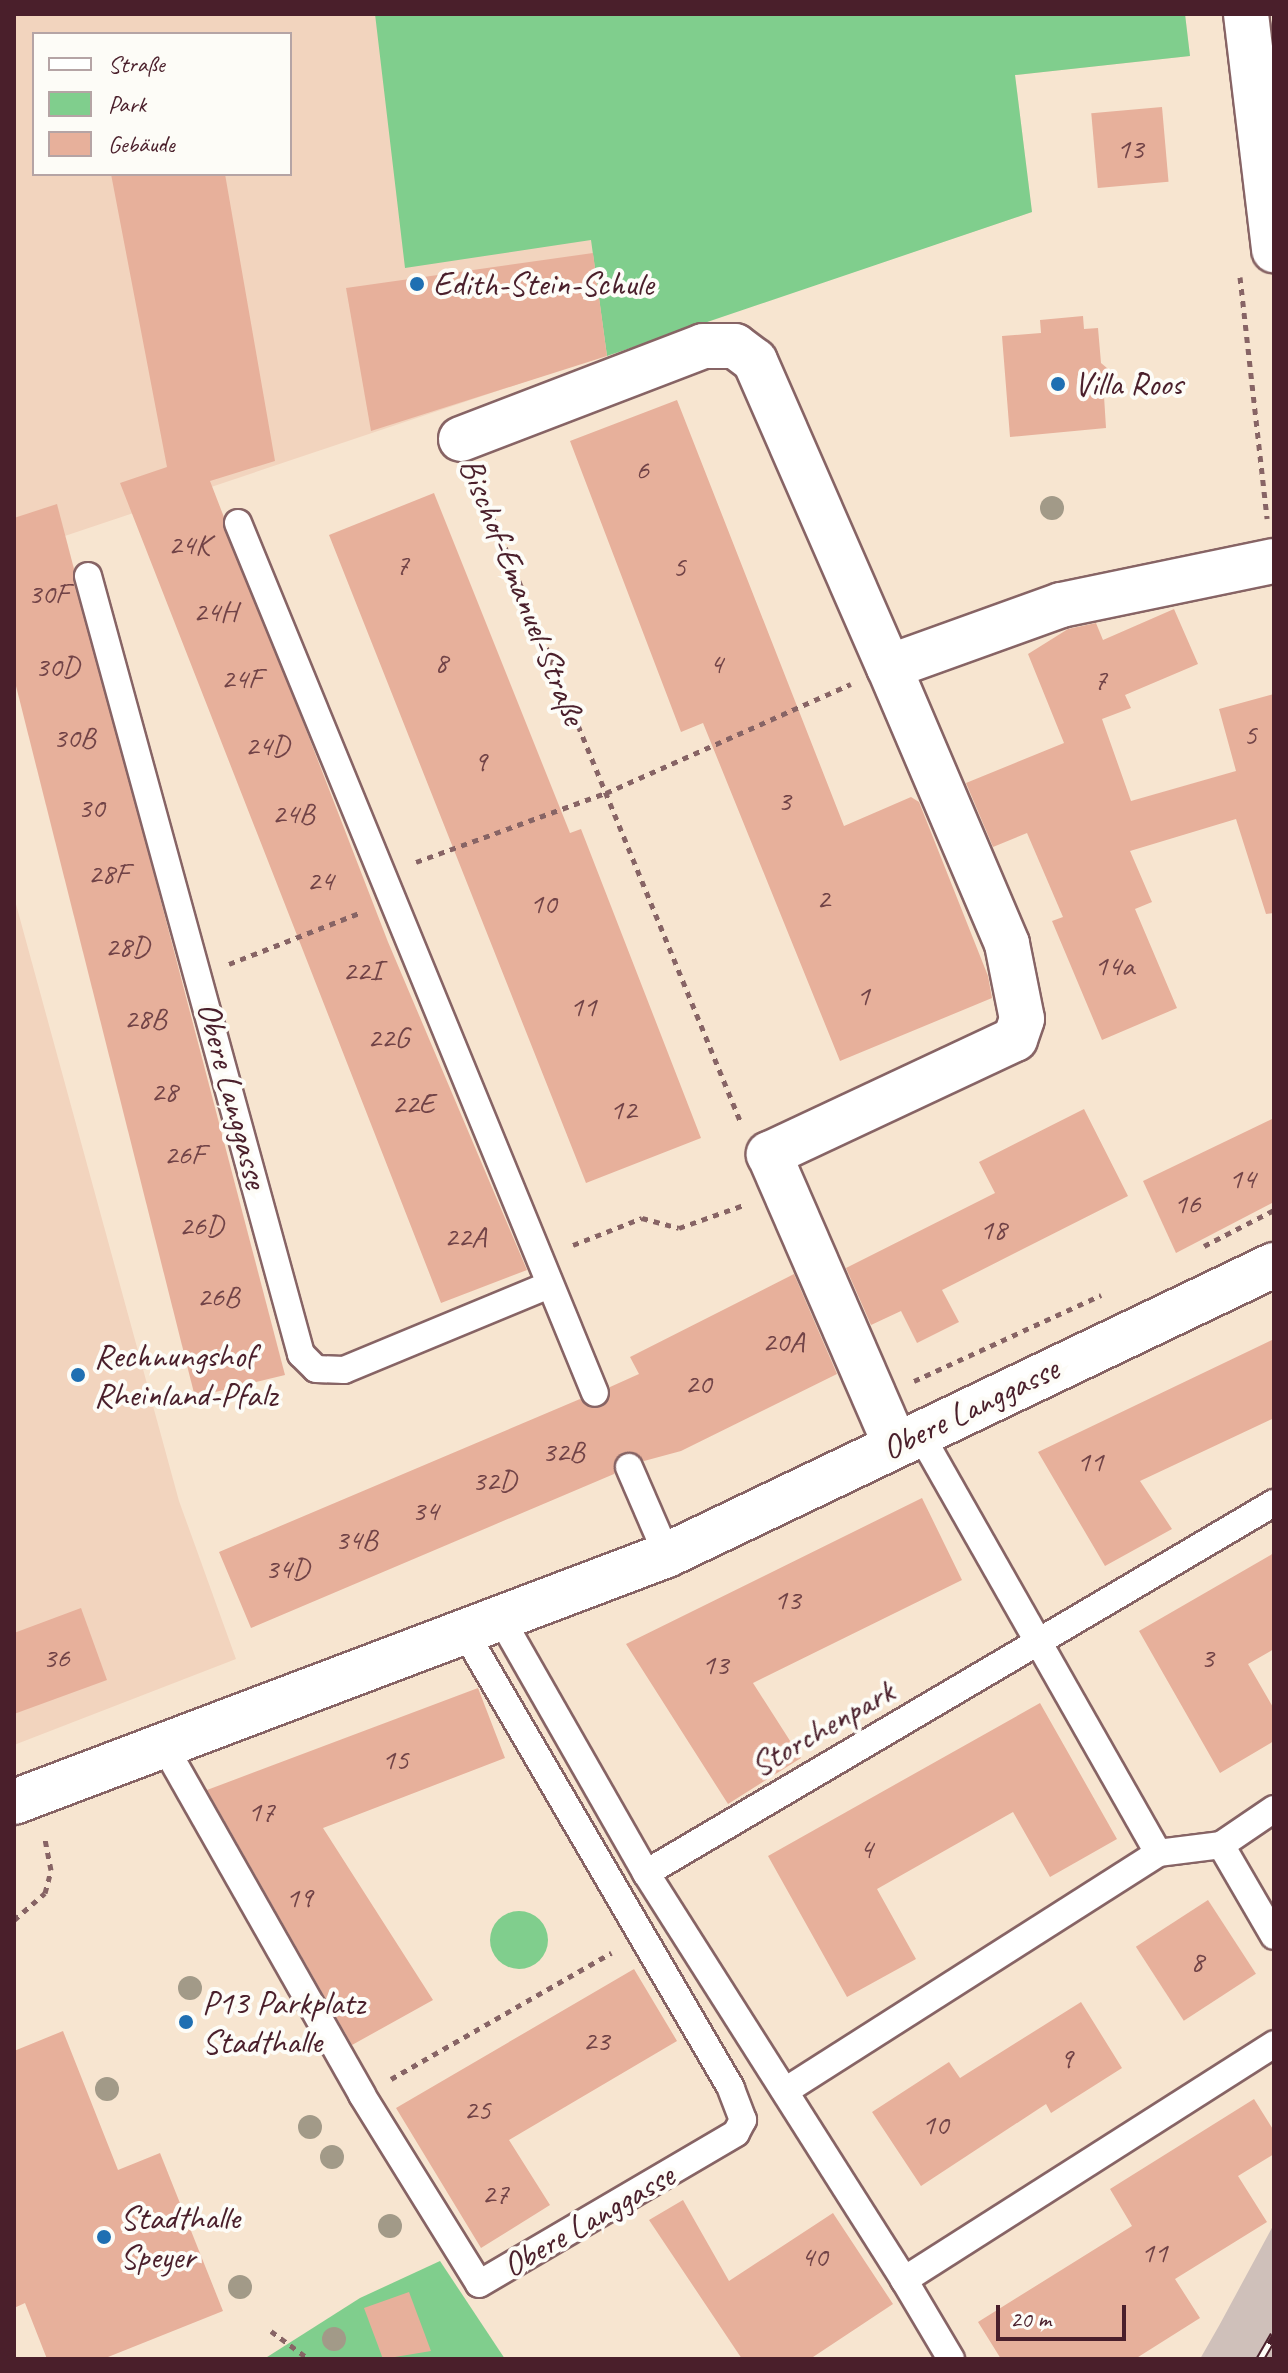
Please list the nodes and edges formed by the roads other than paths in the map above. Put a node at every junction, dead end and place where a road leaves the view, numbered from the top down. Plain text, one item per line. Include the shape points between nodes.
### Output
1 (1246, 14) edge
2 (1256, 257) edge
3 (461, 439) road end
4 (238, 523) dead end
5 (1273, 561) edge
6 (88, 576) dead end
7 (889, 667) junction
8 (1274, 1265) edge
9 (549, 1285) junction
10 (595, 1393) dead end
11 (907, 1438) junction
12 (629, 1467) dead end
13 (1274, 1503) edge
14 (667, 1555) junction
15 (481, 1623) junction
16 (1034, 1645) junction
17 (163, 1744) junction
18 (14, 1802) edge
19 (1274, 1809) edge
20 (1221, 1845) junction
21 (1158, 1853) junction
22 (646, 1873) junction
23 (1274, 1936) edge
24 (1274, 2044) edge
25 (785, 2091) junction
26 (904, 2280) junction
27 (951, 2359) edge

1 - 2 street
3 - 7 street, Bischof-Emanuel-Straße via 703,346 735,346 755,361
4 - 9 lane via 396,899
5 - 7 street via 1061,605
6 - 9 lane, Obere Langgasse via 301,1354 316,1369 344,1370
7 - 11 street, Bischof-Emanuel-Straße via 1007,944 1022,1019 1015,1039 775,1171
8 - 11 street, Obere Langgasse
9 - 10 lane
11 - 14 street, Obere Langgasse
11 - 16 lane
12 - 14 lane
13 - 16 lane, Storchenpark
14 - 15 street, Obere Langgasse
15 - 17 street, Obere Langgasse
15 - 17 lane, Obere Langgasse via 640,1936 743,2120 736,2133 479,2284 362,2095
15 - 22 lane
16 - 21 lane
16 - 22 lane, Storchenpark
17 - 18 street, Obere Langgasse
19 - 20 lane
20 - 21 lane
20 - 23 lane
21 - 25 lane
22 - 25 lane
24 - 26 lane
25 - 26 lane
26 - 27 lane

